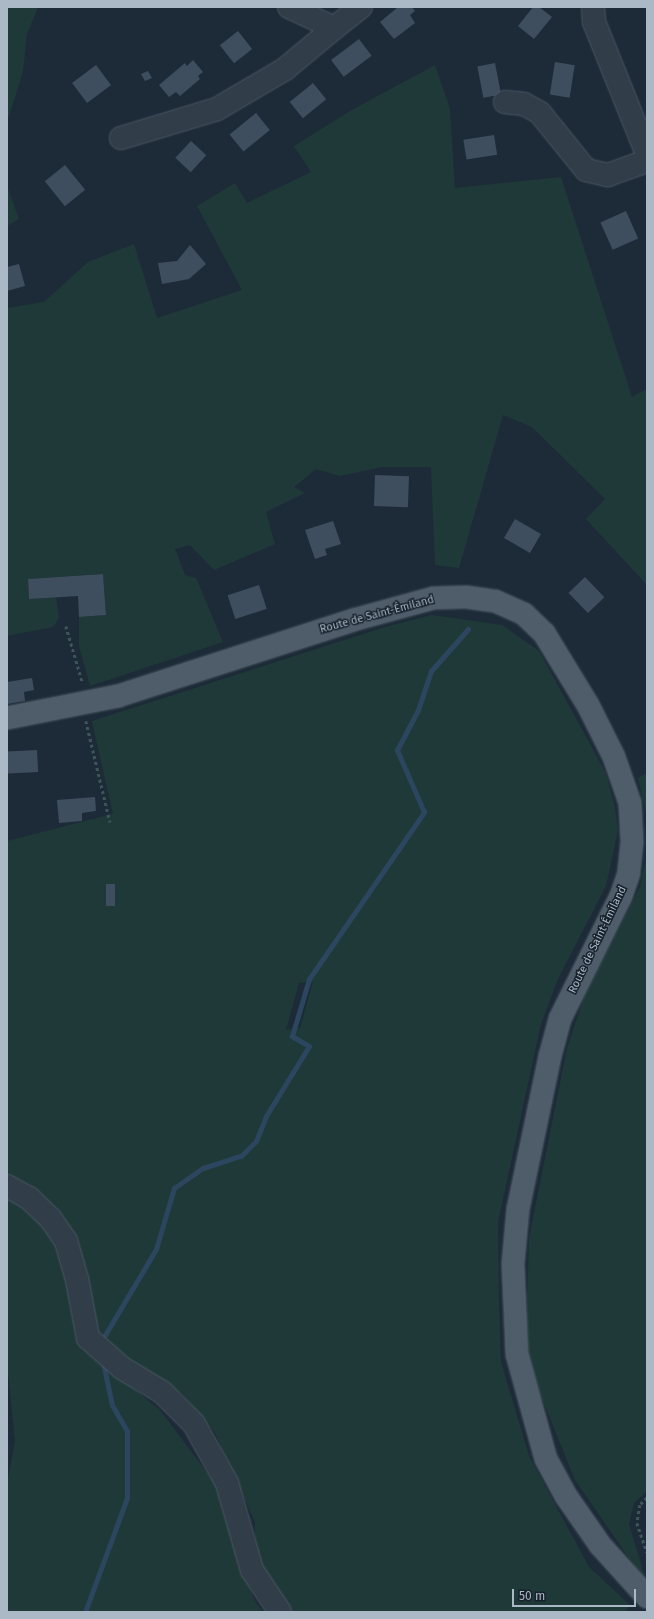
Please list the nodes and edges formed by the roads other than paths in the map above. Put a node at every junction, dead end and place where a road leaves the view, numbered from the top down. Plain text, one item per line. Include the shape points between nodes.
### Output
1 (289, 7) edge
2 (361, 7) edge
3 (593, 7) edge
4 (334, 28) junction
5 (505, 102) dead end
6 (122, 138) dead end
7 (647, 154) edge
8 (647, 162) edge
9 (7, 718) edge
10 (7, 1186) edge
11 (647, 1597) edge
12 (280, 1612) edge

1 - 4 street
2 - 4 street
3 - 7 street via 594,22
4 - 6 street via 285,69 217,108
5 - 8 street via 524,104 540,112 586,170 608,175
9 - 11 main road, Route de Saint-Émiland via 118,696 353,620 434,598 466,597 494,601 524,614 544,633 588,705 614,757 630,803 632,842 629,873 623,890 560,1019 550,1056 518,1209 513,1264 517,1354 546,1459 566,1496 600,1546
10 - 12 street via 29,1198 50,1218 66,1241 77,1279 88,1338 122,1368 162,1392 194,1424 227,1483 252,1570

